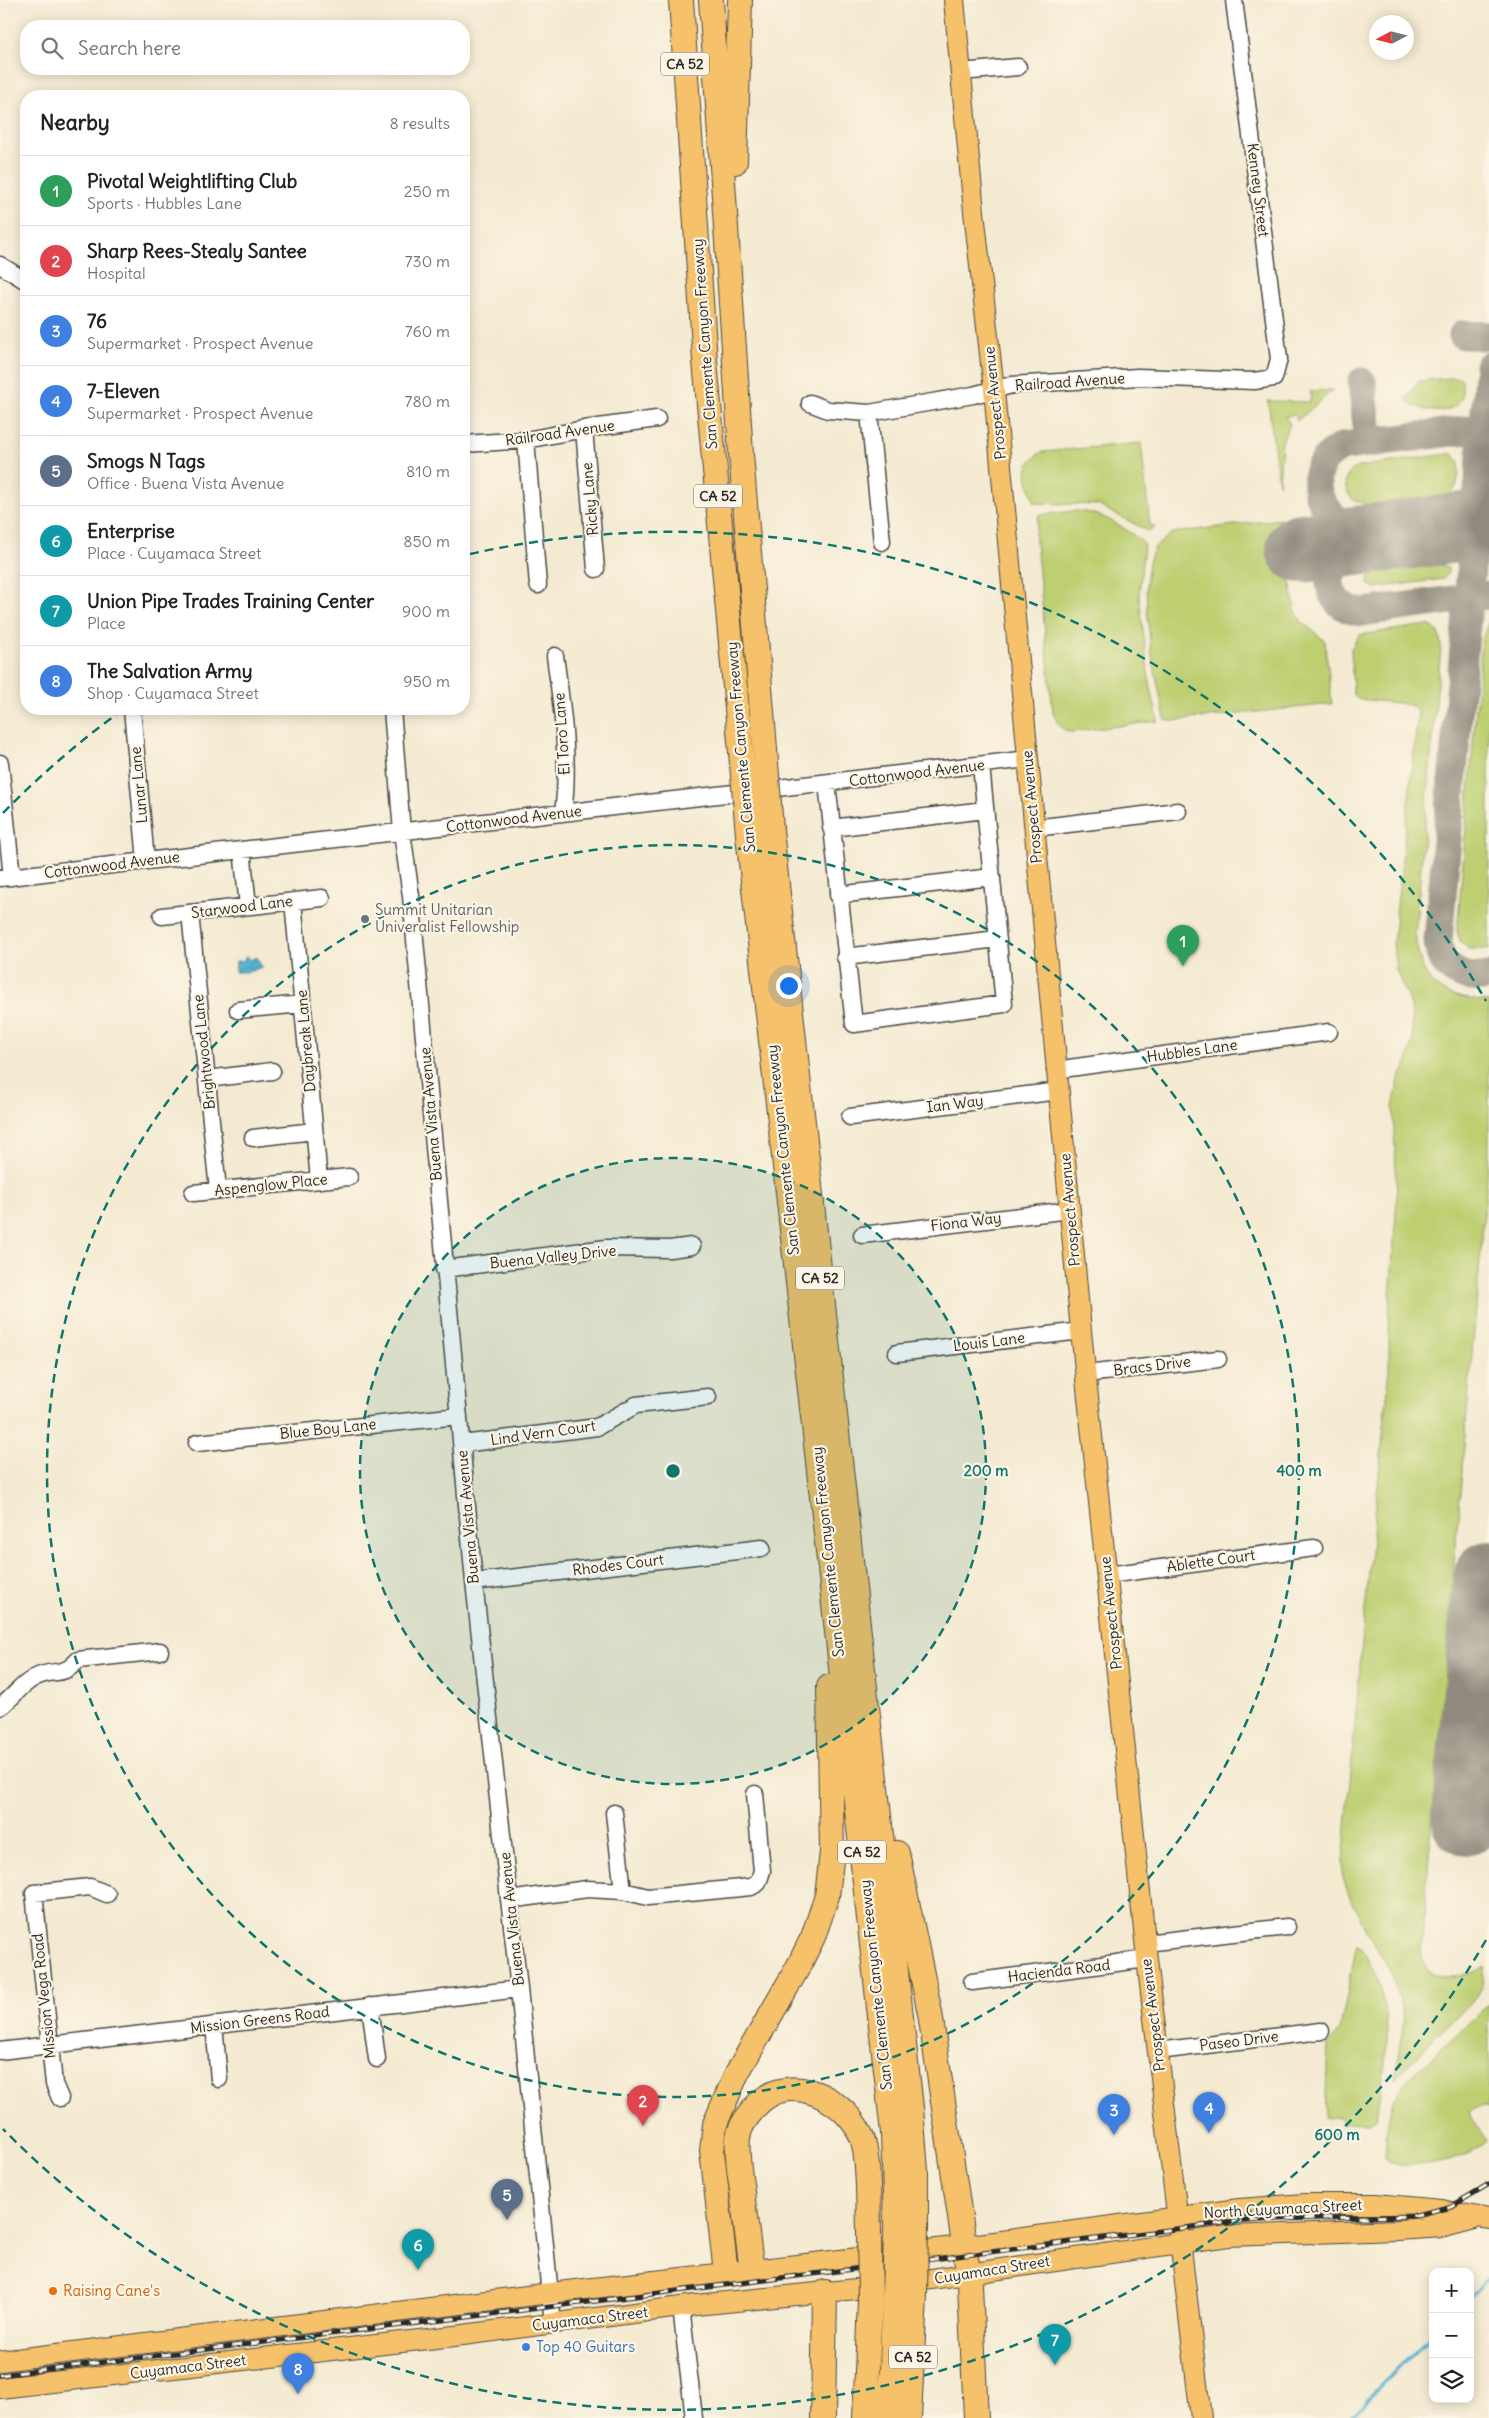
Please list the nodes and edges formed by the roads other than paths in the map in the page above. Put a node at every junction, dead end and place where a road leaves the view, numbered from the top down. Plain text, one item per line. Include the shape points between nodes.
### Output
1 (667, 0) edge
2 (681, 0) edge
3 (711, 0) edge
4 (740, 0) edge
5 (954, 0) edge
6 (1234, 0) edge
7 (1018, 67) dead end
8 (960, 72) junction
9 (690, 128) junction
10 (0, 265) edge
11 (20, 277) edge
12 (731, 304) junction
13 (1274, 378) joint
14 (994, 390) junction
15 (810, 403) dead end
16 (868, 412) junction
17 (657, 419) dead end
18 (584, 429) junction
19 (526, 440) junction
20 (470, 444) edge
21 (882, 542) dead end
22 (596, 569) dead end
23 (538, 585) dead end
24 (555, 656) dead end
25 (133, 715) edge
26 (392, 715) edge
27 (1028, 759) junction
28 (0, 763) edge
29 (981, 766) junction
30 (827, 783) junction
31 (985, 810) junction
32 (1178, 812) dead end
33 (563, 813) junction
34 (831, 828) junction
35 (1034, 828) junction
36 (402, 832) junction
37 (760, 833) junction
38 (242, 850) junction
39 (146, 861) junction
40 (6, 877) edge
41 (992, 877) junction
42 (838, 896) junction
43 (322, 898) dead end
44 (293, 901) junction
45 (248, 906) junction
46 (190, 913) junction
47 (162, 916) dead end
48 (998, 939) junction
49 (845, 957) junction
50 (303, 1004) junction
51 (238, 1010) dead end
52 (1329, 1032) dead end
53 (1056, 1070) junction
54 (272, 1071) dead end
55 (207, 1078) junction
56 (1059, 1091) junction
57 (850, 1117) dead end
58 (314, 1131) junction
59 (253, 1138) dead end
60 (349, 1177) dead end
61 (319, 1180) junction
62 (218, 1190) junction
63 (193, 1193) dead end
64 (1070, 1210) junction
65 (862, 1235) dead end
66 (692, 1246) dead end
67 (444, 1269) junction
68 (1081, 1331) junction
69 (897, 1353) dead end
70 (1218, 1359) dead end
71 (1086, 1374) junction
72 (708, 1397) dead end
73 (459, 1416) junction
74 (197, 1442) dead end
75 (462, 1444) junction
76 (820, 1478) junction
77 (762, 1548) dead end
78 (1314, 1548) dead end
79 (1108, 1575) junction
80 (474, 1582) junction
81 (160, 1651) dead end
82 (2, 1706) edge
83 (870, 1726) junction
84 (755, 1794) dead end
85 (614, 1813) dead end
86 (623, 1890) junction
87 (106, 1894) dead end
88 (509, 1900) junction
89 (1287, 1927) dead end
90 (1146, 1951) junction
91 (972, 1982) dead end
92 (519, 1989) junction
93 (370, 2006) junction
94 (214, 2025) junction
95 (1321, 2031) dead end
96 (49, 2045) junction
97 (0, 2050) edge
98 (1158, 2051) junction
99 (378, 2059) dead end
100 (219, 2079) dead end
101 (60, 2098) dead end
102 (1177, 2217) junction
103 (1483, 2219) edge
104 (906, 2226) junction
105 (1180, 2243) junction
106 (963, 2246) junction
107 (752, 2270) junction
108 (726, 2273) junction
109 (968, 2275) junction
110 (825, 2292) junction
111 (550, 2294) junction
112 (905, 2298) junction
113 (681, 2307) junction
114 (553, 2324) junction
115 (0, 2362) edge
116 (0, 2388) edge
117 (694, 2418) edge
118 (822, 2418) edge
119 (865, 2418) edge
120 (887, 2418) edge
121 (909, 2418) edge
122 (976, 2418) edge
123 (1200, 2418) edge

1 - 9 highway
2 - 9 highway, San Clemente Canyon Freeway / CA 52
3 - 12 highway, San Clemente Canyon Freeway / CA 52
4 - 12 highway
5 - 8 main road, Prospect Avenue
6 - 13 street, Kenney Street via 1279,359
7 - 8 street
8 - 14 main road, Prospect Avenue
9 - 37 highway, San Clemente Canyon Freeway / CA 52, bridge via 705,361 741,752
10 - 11 street
12 - 37 highway, San Clemente Canyon Freeway / CA 52, bridge via 765,750
13 - 14 street, Railroad Avenue via 1138,377 1012,385
14 - 16 street, Railroad Avenue
14 - 27 main road, Prospect Avenue
15 - 16 street, Railroad Avenue via 828,410
16 - 21 street
17 - 18 street, Railroad Avenue
18 - 19 street, Railroad Avenue
18 - 22 street, Ricky Lane
19 - 20 street, Railroad Avenue
19 - 23 street
24 - 33 street, El Toro Lane via 562,709 566,790
25 - 39 street, Lunar Lane
26 - 36 street, Buena Vista Avenue
27 - 29 street, Cottonwood Avenue
27 - 35 main road, Prospect Avenue
28 - 40 street
29 - 30 street, Cottonwood Avenue
29 - 31 street
30 - 33 street, Cottonwood Avenue
30 - 34 street
31 - 34 street
31 - 41 street
32 - 35 street
33 - 36 street, Cottonwood Avenue
34 - 42 street
35 - 53 main road, Prospect Avenue
36 - 38 street, Cottonwood Avenue
36 - 67 street, Buena Vista Avenue via 411,896
37 - 76 highway, San Clemente Canyon Freeway / CA 52
37 - 83 highway, San Clemente Canyon Freeway / CA 52
38 - 39 street, Cottonwood Avenue
38 - 45 street
39 - 40 street, Cottonwood Avenue
41 - 42 street
41 - 48 street
42 - 49 street
43 - 44 street, Starwood Lane
44 - 45 street, Starwood Lane
44 - 50 street, Daybreak Lane
45 - 46 street, Starwood Lane
46 - 47 street, Starwood Lane
46 - 55 street, Brightwood Lane
48 - 49 street
48 - 49 street via 1004,1004 854,1024
50 - 51 street
50 - 58 street, Daybreak Lane
52 - 53 street, Hubbles Lane
53 - 56 main road, Prospect Avenue
54 - 55 street
55 - 62 street, Brightwood Lane
56 - 57 street, Ian Way
56 - 64 main road, Prospect Avenue
58 - 59 street
58 - 61 street, Daybreak Lane
60 - 61 street, Aspenglow Place
61 - 62 street, Aspenglow Place
62 - 63 street, Aspenglow Place
64 - 65 street, Fiona Way
64 - 68 main road, Prospect Avenue
66 - 67 street, Buena Valley Drive via 670,1250 606,1248
67 - 73 street, Buena Vista Avenue
68 - 69 street, Louis Lane
68 - 71 main road, Prospect Avenue
70 - 71 street, Bracs Drive
71 - 79 main road, Prospect Avenue
72 - 75 street, Lind Vern Court via 636,1405 597,1427
73 - 74 street, Blue Boy Lane
73 - 75 street, Buena Vista Avenue
75 - 80 street, Buena Vista Avenue
76 - 104 highway, San Clemente Canyon Freeway / CA 52
76 - 108 highway via 828,1612 831,1861 827,1896 813,1937 737,2073 715,2124 712,2151
77 - 80 street, Rhodes Court
78 - 79 street, Ablette Court
79 - 90 main road, Prospect Avenue
80 - 88 street, Buena Vista Avenue
81 - 82 street via 78,1660 69,1670 37,1677 18,1689
83 - 104 highway, San Clemente Canyon Freeway / CA 52 via 916,2171
83 - 106 highway via 930,2013
84 - 86 street via 762,1871 758,1883 751,1887 648,1897
85 - 86 street
86 - 88 street via 587,1889
87 - 96 street, Mission Vega Road via 90,1887 34,1893
88 - 92 street, Buena Vista Avenue
89 - 90 street, Hacienda Road
90 - 91 street, Hacienda Road
90 - 98 main road, Prospect Avenue
92 - 93 street, Mission Greens Road
92 - 111 street, Buena Vista Avenue
93 - 94 street, Mission Greens Road
93 - 99 street
94 - 96 street, Mission Greens Road
94 - 100 street
95 - 98 street, Paseo Drive
96 - 97 street, Mission Greens Road
96 - 101 street, Mission Vega Road via 54,2084
98 - 102 main road, Prospect Avenue
102 - 103 main road, North Cuyamaca Street via 1266,2207 1366,2204 1441,2210
102 - 105 main road, Prospect Avenue
102 - 106 main road, Cuyamaca Street
103 - 105 main road, North Cuyamaca Street via 1444,2227 1228,2236
104 - 112 highway, San Clemente Canyon Freeway / CA 52, bridge
105 - 109 main road, Cuyamaca Street
105 - 123 main road, Prospect Avenue
106 - 107 main road, Cuyamaca Street
106 - 109 highway
107 - 108 main road, Cuyamaca Street
107 - 119 highway, bridge via 738,2162 738,2136 755,2107 766,2097 798,2089 815,2092 829,2098 852,2119 862,2135 870,2301
108 - 111 main road, Cuyamaca Street
109 - 110 main road, Cuyamaca Street
109 - 122 highway
110 - 113 main road, Cuyamaca Street
110 - 118 highway
111 - 114 street, Buena Vista Avenue
111 - 115 main road, Cuyamaca Street
112 - 120 highway, San Clemente Canyon Freeway / CA 52
112 - 121 highway, San Clemente Canyon Freeway / CA 52
113 - 114 main road, Cuyamaca Street
113 - 117 street
114 - 116 main road, Cuyamaca Street

